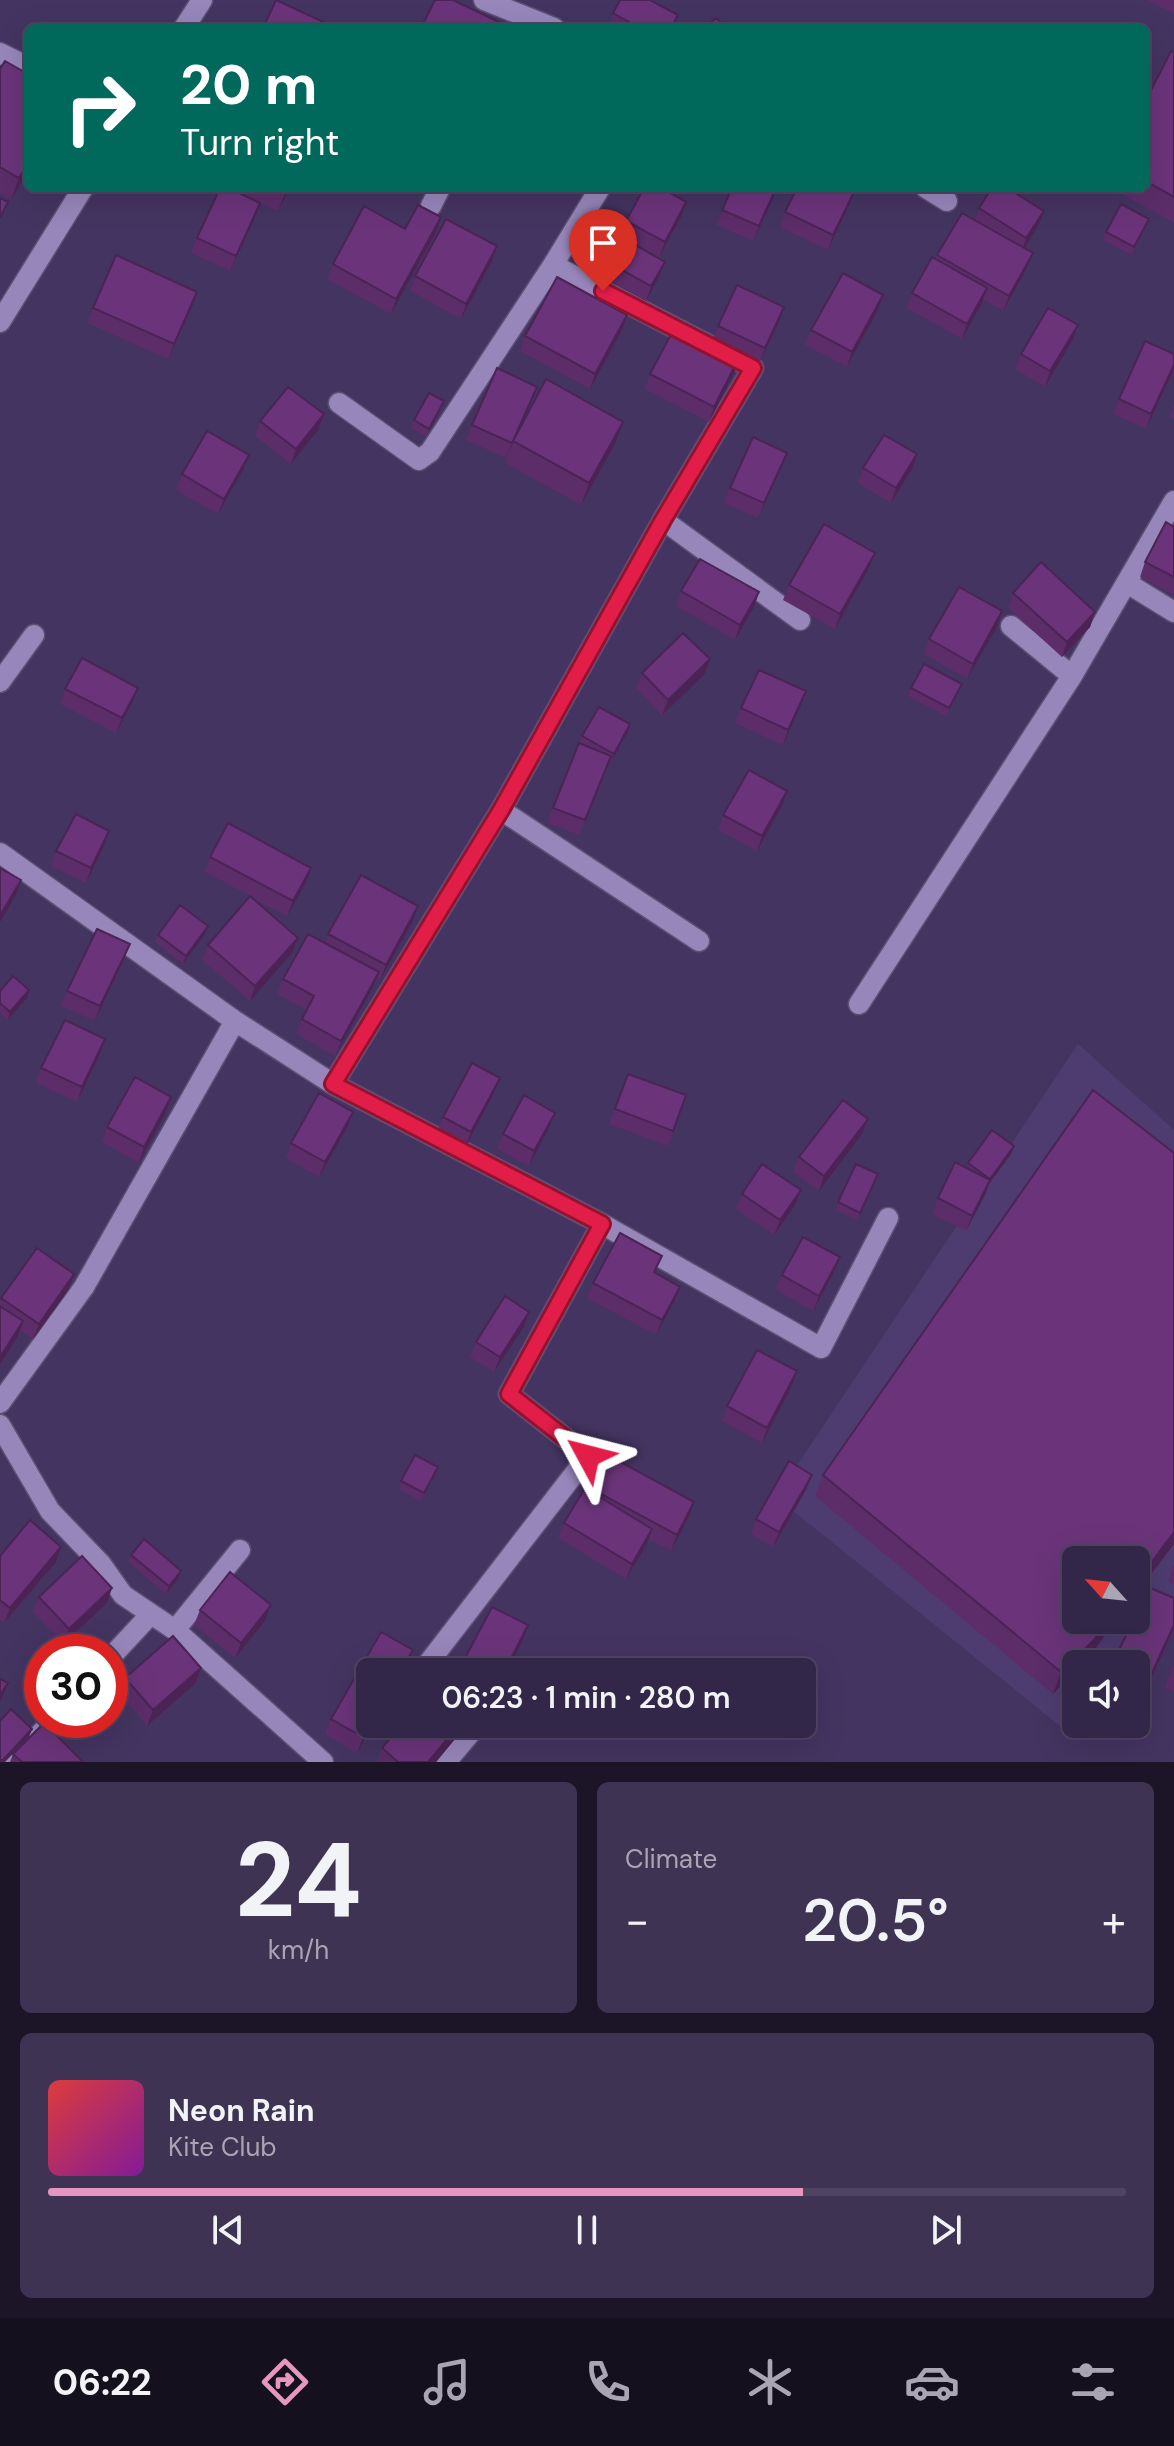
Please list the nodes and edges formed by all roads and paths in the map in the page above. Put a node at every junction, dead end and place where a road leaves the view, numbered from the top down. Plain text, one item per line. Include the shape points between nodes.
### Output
1 (202, 0) edge
2 (484, 0) edge
3 (523, 21) edge
4 (187, 24) edge
5 (0, 53) edge
6 (24, 65) edge
7 (81, 192) edge
8 (598, 192) edge
9 (932, 192) edge
10 (947, 201) dead end
11 (553, 265) junction
12 (0, 322) edge
13 (339, 403) dead end
14 (1174, 501) edge
15 (663, 520) junction
16 (1127, 583) junction
17 (1174, 612) edge
18 (800, 620) dead end
19 (1011, 626) dead end
20 (34, 635) dead end
21 (1072, 676) junction
22 (0, 682) edge
23 (501, 810) junction
24 (0, 853) edge
25 (699, 941) dead end
26 (859, 1004) dead end
27 (235, 1021) junction
28 (333, 1084) junction
29 (888, 1218) dead end
30 (602, 1224) junction
31 (0, 1403) edge
32 (2, 1431) edge
33 (240, 1550) dead end
34 (150, 1615) junction
35 (175, 1630) junction
36 (128, 1639) edge
37 (432, 1658) edge
38 (36, 1738) edge
39 (466, 1738) edge
40 (14, 1762) edge
41 (323, 1762) edge
42 (446, 1762) edge

1 - 4 street
2 - 3 street
5 - 6 street
7 - 12 street
8 - 11 street
9 - 10 street
11 - 13 street via 430,452 419,460
11 - 15 street via 753,368
14 - 16 street
15 - 18 street
15 - 23 street
16 - 17 street
16 - 21 street
19 - 21 street
20 - 22 street
21 - 26 street
23 - 25 street
23 - 28 street
24 - 27 street
27 - 28 street
27 - 31 street via 84,1287
28 - 30 street
29 - 30 street via 821,1348
30 - 37 street via 509,1394 588,1456
32 - 34 street via 50,1511 123,1595
33 - 35 street
34 - 35 street
34 - 36 street
35 - 41 street
38 - 40 street
39 - 42 street

